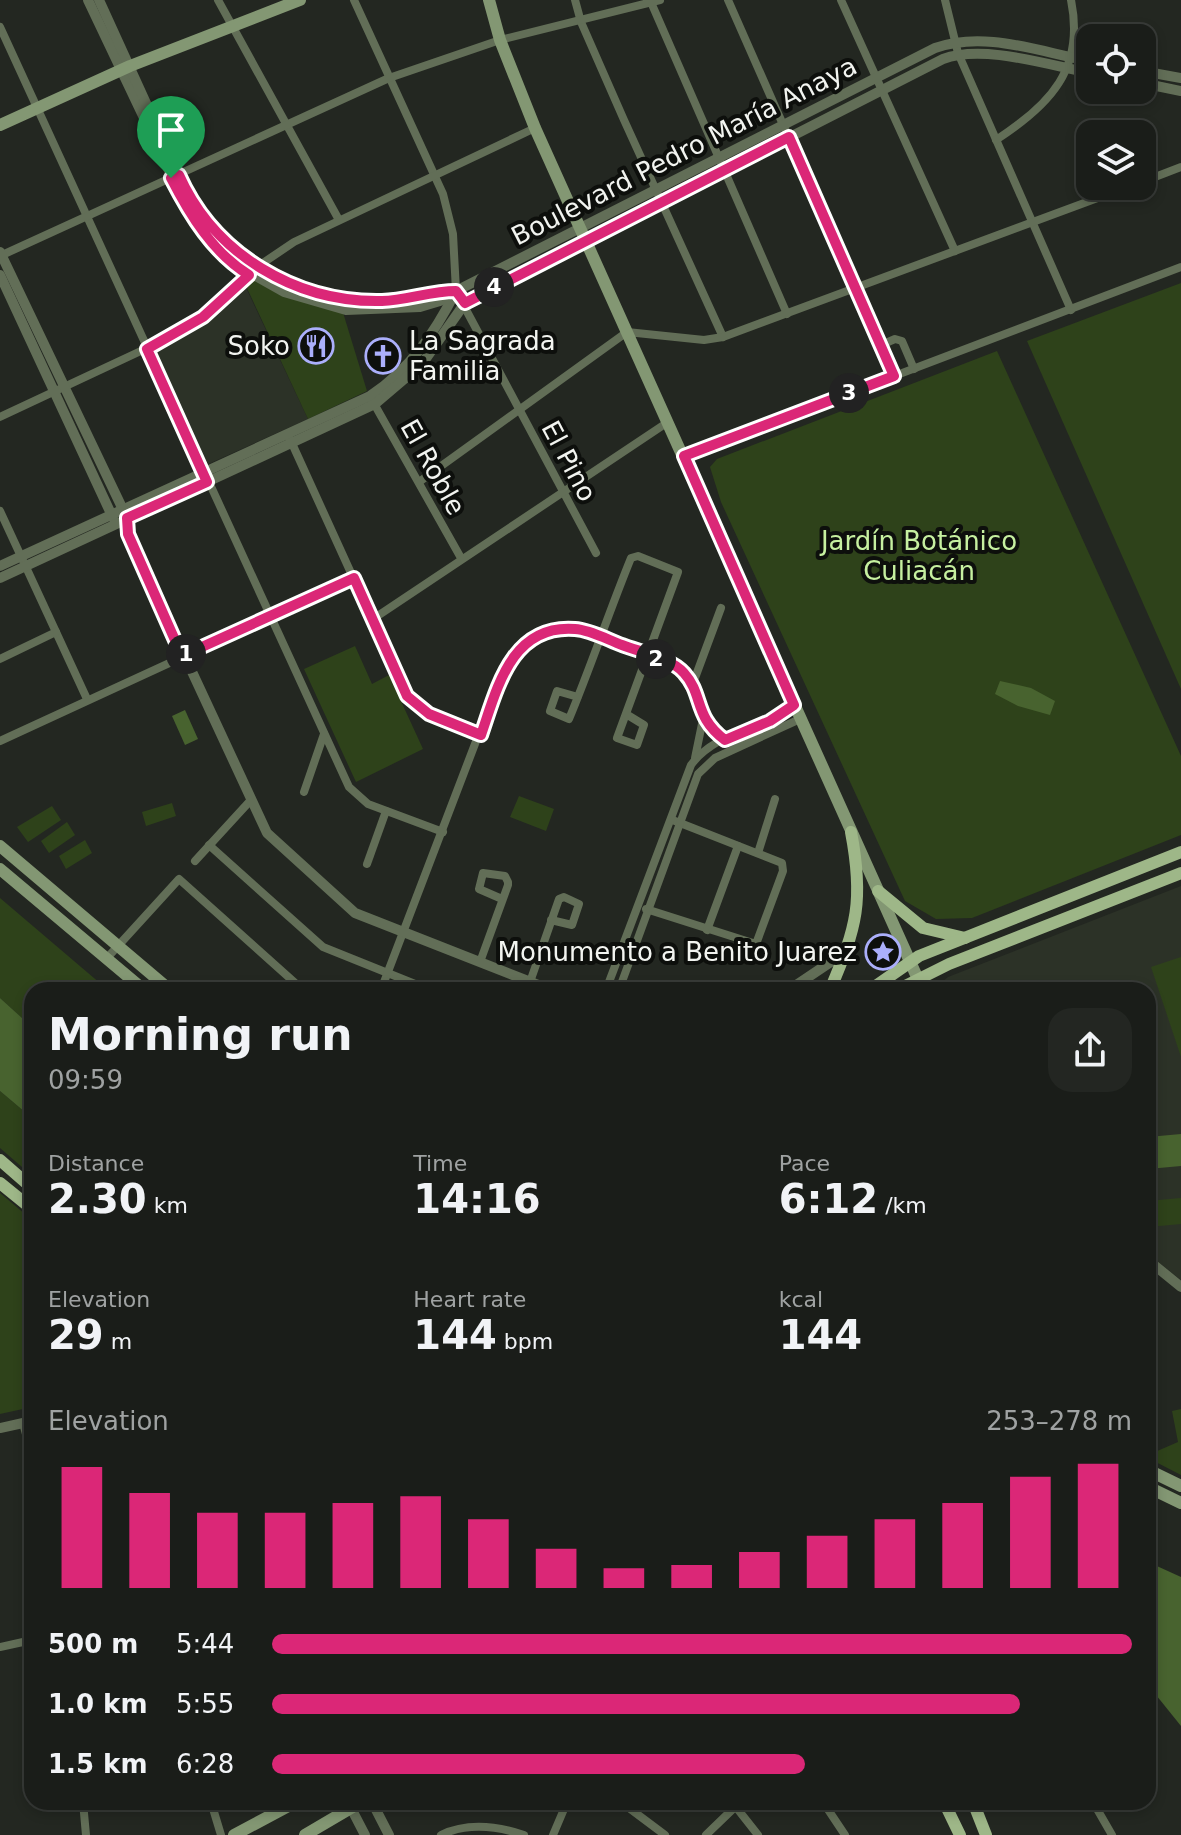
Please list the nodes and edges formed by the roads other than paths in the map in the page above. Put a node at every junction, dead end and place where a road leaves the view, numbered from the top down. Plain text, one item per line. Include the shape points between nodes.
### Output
1 (88, 0) edge
2 (99, 0) edge
3 (218, 0) edge
4 (300, 0) edge
5 (354, 0) edge
6 (489, 0) edge
7 (575, 0) edge
8 (728, 0) edge
9 (841, 0) edge
10 (945, 0) edge
11 (1071, 0) edge
12 (653, 1) edge
13 (581, 22) junction
14 (0, 27) edge
15 (232, 27) junction
16 (500, 40) junction
17 (955, 41) junction
18 (958, 53) junction
19 (1076, 62) edge
20 (1068, 63) junction
21 (1076, 67) edge
22 (126, 68) junction
23 (1156, 74) edge
24 (389, 78) junction
25 (876, 78) junction
26 (1181, 78) edge
27 (1156, 86) edge
28 (882, 90) junction
29 (1181, 91) edge
30 (36, 109) junction
31 (0, 125) edge
32 (286, 125) junction
33 (784, 126) junction
34 (535, 128) junction
35 (789, 137) junction
36 (996, 140) junction
37 (719, 158) junction
38 (1181, 167) edge
39 (724, 170) junction
40 (435, 174) junction
41 (175, 177) junction
42 (1156, 177) edge
43 (655, 191) junction
44 (1093, 200) edge
45 (660, 203) junction
46 (87, 217) junction
47 (339, 220) junction
48 (1032, 223) junction
49 (583, 234) junction
50 (955, 251) junction
51 (1, 255) edge
52 (1181, 267) edge
53 (253, 271) junction
54 (0, 275) edge
55 (855, 288) junction
56 (456, 291) junction
57 (465, 303) junction
58 (1071, 310) junction
59 (787, 314) junction
60 (627, 332) junction
61 (723, 337) junction
62 (881, 345) junction
63 (147, 349) junction
64 (914, 369) junction
65 (894, 376) junction
66 (61, 391) junction
67 (372, 400) junction
68 (520, 409) junction
69 (0, 417) edge
70 (668, 422) junction
71 (289, 438) junction
72 (684, 456) junction
73 (204, 477) junction
74 (419, 482) junction
75 (562, 493) junction
76 (0, 511) edge
77 (125, 513) junction
78 (113, 519) junction
79 (128, 534) junction
80 (596, 553) dead end
81 (461, 558) junction
82 (23, 561) junction
83 (0, 566) edge
84 (0, 578) edge
85 (354, 578) junction
86 (721, 608) dead end
87 (270, 615) junction
88 (373, 619) junction
89 (56, 632) junction
90 (601, 638) junction
91 (648, 655) junction
92 (182, 656) junction
93 (0, 659) edge
94 (692, 686) junction
95 (578, 697) junction
96 (87, 699) junction
97 (794, 705) junction
98 (626, 714) dead end
99 (703, 719) junction
100 (800, 719) junction
101 (324, 734) junction
102 (481, 735) junction
103 (725, 740) junction
104 (0, 741) edge
105 (694, 761) junction
106 (304, 792) dead end
107 (775, 799) dead end
108 (250, 801) junction
109 (386, 811) junction
110 (669, 819) junction
111 (680, 823) junction
112 (443, 832) junction
113 (851, 832) junction
114 (209, 845) junction
115 (0, 846) edge
116 (738, 846) junction
117 (1181, 852) edge
118 (758, 853) junction
119 (195, 861) dead end
120 (367, 864) dead end
121 (0, 869) edge
122 (1181, 873) edge
123 (878, 891) junction
124 (502, 899) junction
125 (638, 906) junction
126 (649, 910) junction
127 (551, 920) junction
128 (707, 930) junction
129 (404, 932) junction
130 (965, 938) junction
131 (118, 945) junction
132 (847, 951) junction
133 (107, 958) junction
134 (480, 962) junction
135 (910, 962) junction
136 (389, 974) junction
137 (917, 977) junction
138 (135, 982) edge
139 (161, 982) edge
140 (294, 982) edge
141 (385, 982) edge
142 (410, 982) edge
143 (530, 982) joint
144 (609, 982) edge
145 (622, 982) edge
146 (800, 982) edge
147 (833, 982) edge
148 (881, 982) edge
149 (909, 982) edge
150 (919, 982) edge
151 (0, 1160) edge
152 (24, 1181) edge
153 (0, 1183) edge
154 (24, 1202) edge
155 (1156, 1267) edge
156 (1181, 1287) edge
157 (24, 1423) edge
158 (0, 1428) edge
159 (1156, 1474) edge
160 (1181, 1486) edge
161 (1156, 1491) edge
162 (1181, 1503) edge
163 (0, 1635) edge
164 (24, 1642) edge
165 (1, 1647) edge
166 (84, 1810) edge
167 (213, 1810) edge
168 (281, 1810) edge
169 (348, 1810) edge
170 (358, 1810) edge
171 (376, 1810) edge
172 (564, 1810) edge
173 (632, 1810) edge
174 (729, 1810) edge
175 (739, 1810) edge
176 (828, 1810) edge
177 (948, 1810) edge
178 (977, 1810) edge
179 (1098, 1810) edge
180 (86, 1835) edge
181 (221, 1835) edge
182 (234, 1835) edge
183 (305, 1835) edge
184 (365, 1835) edge
185 (389, 1835) edge
186 (441, 1835) edge
187 (524, 1835) edge
188 (553, 1835) edge
189 (665, 1835) edge
190 (706, 1835) edge
191 (758, 1835) edge
192 (845, 1835) edge
193 (960, 1835) edge
194 (986, 1835) edge
195 (1112, 1835) edge

1 - 22 street
2 - 22 street
3 - 15 street
4 - 15 main road
5 - 24 street
6 - 16 main road
7 - 13 street
8 - 33 street
9 - 25 street
10 - 17 street
11 - 20 street
12 - 13 street
12 - 37 street
13 - 16 street
13 - 43 street
14 - 30 street
15 - 22 main road
15 - 32 street
16 - 24 street
16 - 34 main road
17 - 18 street
17 - 20 street, Boulevard Pedro María Anaya via 985,40
17 - 25 street, Boulevard Pedro María Anaya
18 - 20 street, Boulevard Pedro María Anaya
18 - 28 street, Boulevard Pedro María Anaya
18 - 36 street
19 - 20 street, Boulevard Pedro María Anaya
20 - 21 street, Boulevard Pedro María Anaya
20 - 36 street via 1049,101
22 - 30 main road
22 - 41 street
23 - 26 street
24 - 32 street
24 - 40 street
25 - 28 street
25 - 33 street, Boulevard Pedro María Anaya
27 - 29 street
28 - 35 street, Boulevard Pedro María Anaya
28 - 50 street
30 - 31 main road
30 - 46 street
32 - 41 street
32 - 47 street
33 - 35 street
33 - 37 street, Boulevard Pedro María Anaya
34 - 40 street
34 - 49 main road
35 - 39 street, Boulevard Pedro María Anaya
35 - 55 street
36 - 48 street
37 - 39 street
37 - 43 street, Boulevard Pedro María Anaya
38 - 42 street
39 - 45 street, Boulevard Pedro María Anaya
39 - 59 street
40 - 47 street
40 - 56 street via 451,225
41 - 46 street
41 - 53 street
43 - 45 street
43 - 49 street, Boulevard Pedro María Anaya
44 - 48 street
45 - 49 street, Boulevard Pedro María Anaya
45 - 61 street
46 - 51 street
46 - 63 street
47 - 53 street via 294,242
48 - 50 street
48 - 58 street
49 - 56 street, Boulevard Pedro María Anaya
49 - 57 street, Boulevard Pedro María Anaya
49 - 60 main road
50 - 55 street
51 - 66 street
52 - 58 street
53 - 56 street via 338,298 398,300
53 - 63 street via 203,317
54 - 66 street
55 - 59 street
55 - 62 street
56 - 57 street, El Pino
56 - 67 street, Boulevard Pedro María Anaya via 419,353
57 - 67 street, Boulevard Pedro María Anaya via 422,364
57 - 68 street, El Pino
58 - 64 street
59 - 61 street
60 - 61 street
60 - 68 street
60 - 70 main road
62 - 64 street via 902,341
62 - 65 street
63 - 66 street
63 - 73 street
64 - 65 street
65 - 72 street
66 - 69 street
66 - 77 street
66 - 78 street
67 - 71 street, Boulevard Pedro María Anaya
67 - 74 street, El Roble
68 - 74 street
68 - 75 street, El Pino
70 - 72 main road
70 - 75 street
71 - 73 street, Boulevard Pedro María Anaya
71 - 85 street
72 - 97 main road
73 - 77 street, Boulevard Pedro María Anaya
73 - 87 street
74 - 81 street, El Roble
75 - 80 street, El Pino
75 - 81 street
76 - 82 street
77 - 78 street, Boulevard Pedro María Anaya
77 - 79 street
78 - 79 street
78 - 82 street, Boulevard Pedro María Anaya
79 - 92 street
81 - 88 street
82 - 83 street, Boulevard Pedro María Anaya
82 - 84 street, Boulevard Pedro María Anaya
82 - 89 street
85 - 87 street
85 - 88 street
86 - 94 street
87 - 92 street
87 - 101 street
88 - 102 street via 407,696 429,714
89 - 93 street
89 - 96 street
90 - 91 street
90 - 91 street via 632,557 678,572
90 - 95 street
90 - 102 street via 563,630 513,655
91 - 94 street via 679,668
91 - 98 street
92 - 96 street
92 - 108 street
94 - 99 street
95 - 95 street via 561,690 550,711 569,719
96 - 104 street
97 - 100 main road
97 - 103 street
99 - 103 street
99 - 105 street
100 - 111 street via 709,762 698,774
100 - 113 main road
101 - 106 street
101 - 109 street via 353,792
102 - 112 street
103 - 105 street
105 - 110 street
107 - 118 street
108 - 114 street
108 - 129 street via 267,833 343,904
109 - 112 street
109 - 120 street
110 - 111 street
110 - 125 street
111 - 116 street
111 - 126 street
112 - 129 street
113 - 123 main road
113 - 132 main road via 859,896
114 - 119 street
114 - 136 street via 323,947
115 - 131 main road
116 - 118 street
116 - 128 street
117 - 130 main road
118 - 128 street via 784,867 759,942 752,945
121 - 133 main road
122 - 137 main road
123 - 130 main road via 923,928
123 - 135 main road
124 - 124 street via 508,879 487,871 478,886
124 - 134 street
125 - 126 street
125 - 144 street
126 - 128 street
126 - 145 street
127 - 127 street via 559,899 579,904 572,925
127 - 143 street
129 - 134 street
129 - 136 street
130 - 135 main road
131 - 133 street
131 - 139 main road
131 - 140 street via 179,879
132 - 146 street
132 - 147 main road
133 - 138 main road
134 - 143 street
135 - 137 main road
135 - 148 main road
136 - 141 street
136 - 142 street
137 - 149 main road
137 - 150 street
151 - 152 main road
153 - 154 main road
155 - 156 street
157 - 158 street
159 - 160 main road
161 - 162 main road
163 - 165 street
164 - 165 street
166 - 180 street
167 - 181 street
168 - 182 main road
169 - 183 main road
170 - 184 street
171 - 185 street
172 - 188 street
173 - 189 street
174 - 190 street
175 - 191 street
176 - 192 street
177 - 193 main road
178 - 194 main road
179 - 195 street
186 - 187 street via 473,1826

